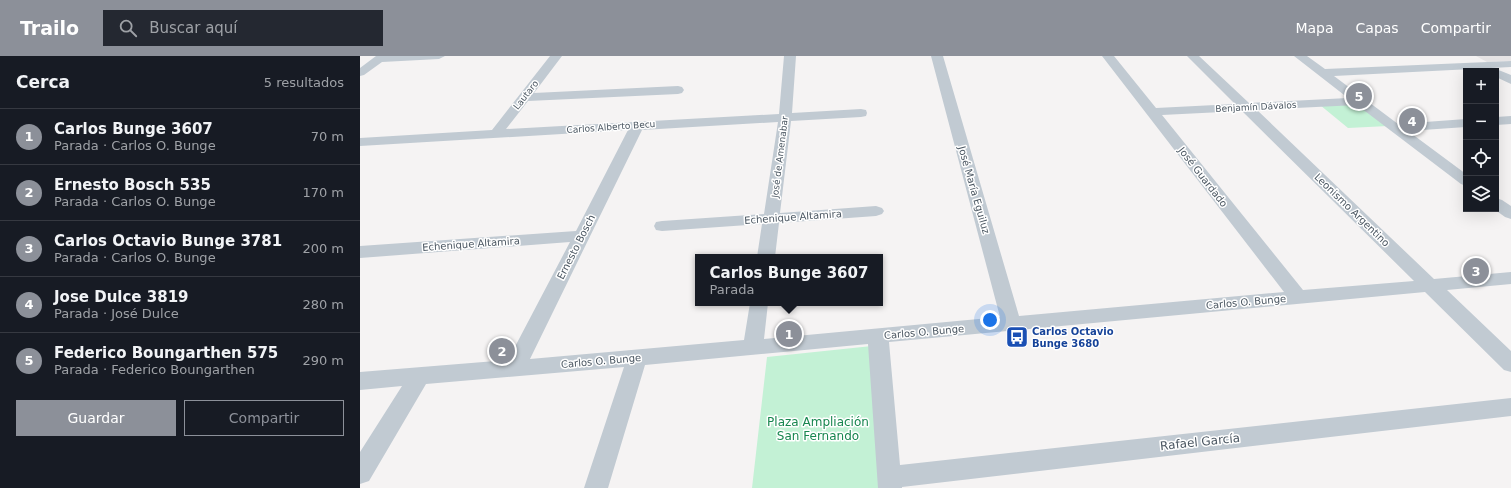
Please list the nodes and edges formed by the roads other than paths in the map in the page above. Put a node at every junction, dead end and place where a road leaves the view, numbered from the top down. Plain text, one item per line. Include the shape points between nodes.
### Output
1 (439, 56) edge
2 (556, 56) edge
3 (790, 56) edge
4 (937, 56) edge
5 (1108, 56) edge
6 (1193, 56) edge
7 (1300, 56) edge
8 (1467, 56) edge
9 (381, 57) edge
10 (1511, 64) edge
11 (1488, 68) edge
12 (1498, 68) edge
13 (1463, 71) edge
14 (360, 73) edge
15 (1323, 73) junction
16 (1499, 74) edge
17 (1511, 80) edge
18 (678, 90) dead end
19 (524, 97) junction
20 (1359, 101) junction
21 (1246, 107) junction
22 (1152, 112) junction
23 (861, 113) dead end
24 (785, 117) junction
25 (1511, 120) edge
26 (1499, 121) edge
27 (1463, 123) edge
28 (637, 126) junction
29 (1396, 128) junction
30 (495, 135) junction
31 (360, 142) edge
32 (1463, 179) edge
33 (1511, 201) edge
34 (1499, 202) edge
35 (1499, 204) edge
36 (876, 211) dead end
37 (1511, 214) edge
38 (772, 218) junction
39 (662, 226) dead end
40 (581, 236) junction
41 (360, 252) edge
42 (766, 254) edge
43 (1511, 278) edge
44 (1430, 285) junction
45 (1298, 297) junction
46 (759, 306) edge
47 (1012, 324) junction
48 (878, 336) junction
49 (752, 347) junction
50 (637, 358) junction
51 (1511, 364) edge
52 (514, 368) junction
53 (418, 376) junction
54 (360, 381) edge
55 (1511, 407) edge
56 (360, 473) edge
57 (890, 483) edge
58 (596, 488) edge

1 - 9 street
2 - 19 street, Lautaro
3 - 24 street, José de Amenabar
4 - 47 street, José María Eguiluz
5 - 22 street, José Guardado
6 - 21 street, Leonismo Argentino
7 - 15 street
8 - 11 street
9 - 14 street
10 - 12 street
13 - 15 street
15 - 20 street
16 - 17 street
18 - 19 street
19 - 30 street, Lautaro
20 - 21 street, Benjamín Dávalos
20 - 29 street
21 - 22 street, Benjamín Dávalos
21 - 44 street, Leonismo Argentino
22 - 45 street, José Guardado
23 - 24 street, Carlos Alberto Becu
24 - 28 street, Carlos Alberto Becu
24 - 38 street, José de Amenabar
25 - 26 street
27 - 29 street
28 - 30 street, Carlos Alberto Becu
28 - 40 street, Ernesto Bosch
29 - 32 street
30 - 31 street, Carlos Alberto Becu
33 - 34 street
35 - 37 street
36 - 38 street, Echenique Altamira
38 - 39 street, Echenique Altamira
38 - 42 street, José de Amenabar
40 - 41 street, Echenique Altamira
40 - 52 street, Ernesto Bosch
43 - 44 street, Carlos O. Bunge
44 - 45 street, Carlos O. Bunge
44 - 51 street, Leonismo Argentino
45 - 47 street, Carlos O. Bunge
46 - 49 street
47 - 48 street, Carlos O. Bunge
48 - 49 street, Carlos O. Bunge
48 - 57 street
49 - 50 street, Carlos O. Bunge
50 - 52 street, Carlos O. Bunge
50 - 58 street
52 - 53 street, Carlos O. Bunge
53 - 54 street, Carlos O. Bunge
53 - 56 street
55 - 57 street, Rafael García

